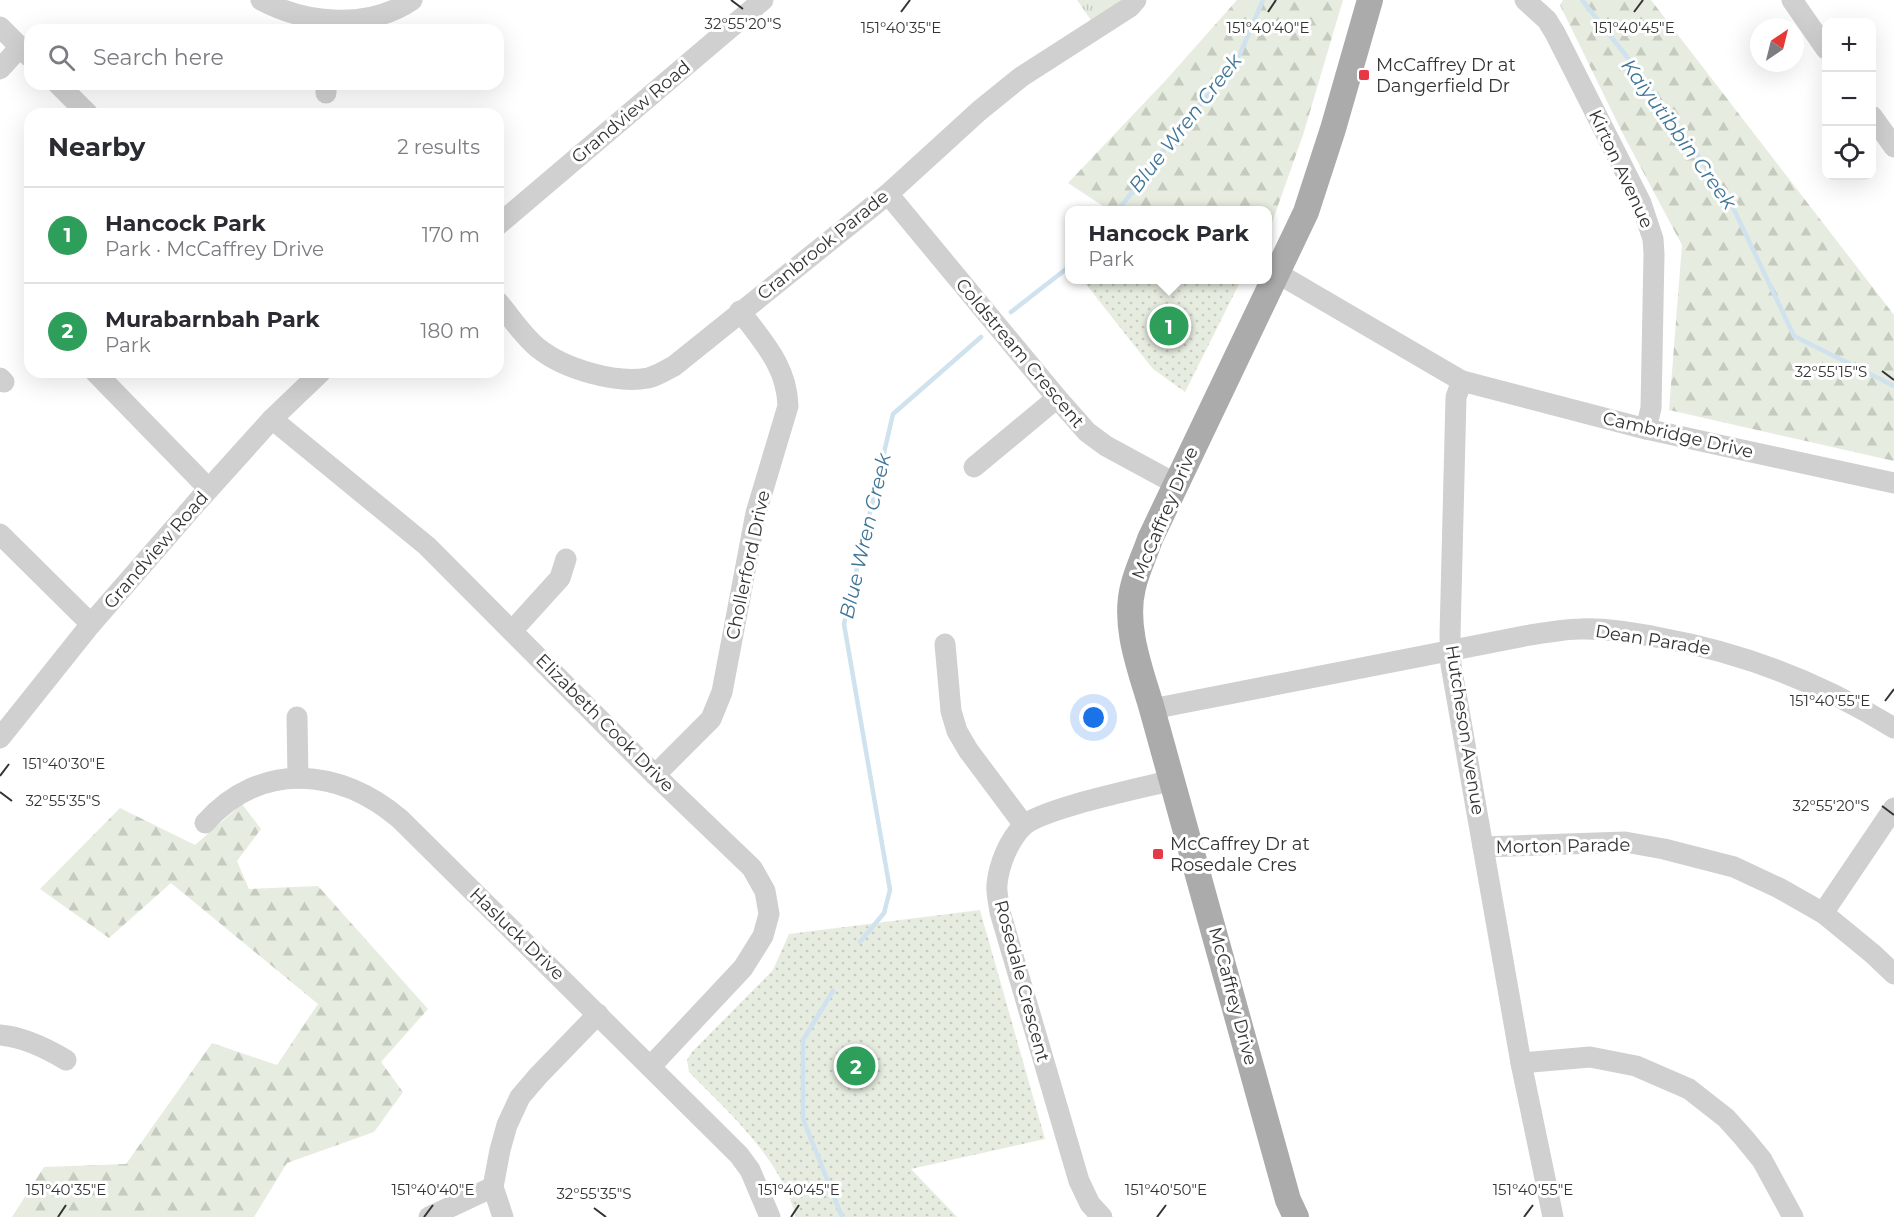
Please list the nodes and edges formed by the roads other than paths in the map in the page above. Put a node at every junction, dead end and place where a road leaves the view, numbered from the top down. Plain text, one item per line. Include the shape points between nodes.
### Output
1 (261, 0) edge
2 (412, 0) edge
3 (1136, 0) edge
4 (1370, 0) edge
5 (1525, 0) edge
6 (1792, 0) edge
7 (758, 2) edge
8 (322, 24) edge
9 (338, 24) edge
10 (0, 27) edge
11 (1822, 43) edge
12 (24, 51) edge
13 (24, 53) edge
14 (0, 69) edge
15 (64, 90) edge
16 (82, 108) edge
17 (1876, 122) edge
18 (1894, 147) edge
19 (888, 194) junction
20 (504, 220) edge
21 (1277, 273) junction
22 (1272, 283) edge
23 (1272, 284) edge
24 (504, 309) edge
25 (740, 311) junction
26 (101, 378) edge
27 (315, 378) edge
28 (1462, 381) junction
29 (1057, 398) junction
30 (272, 419) junction
31 (1646, 429) junction
32 (974, 467) dead end
33 (1894, 483) edge
34 (1176, 484) junction
35 (210, 489) junction
36 (0, 534) edge
37 (566, 559) dead end
38 (91, 624) junction
39 (512, 631) junction
40 (945, 644) dead end
41 (1450, 651) junction
42 (1152, 709) junction
43 (297, 717) dead end
44 (1894, 728) edge
45 (0, 738) edge
46 (655, 775) junction
47 (298, 778) junction
48 (1173, 780) junction
49 (1894, 808) edge
50 (205, 823) dead end
51 (1024, 825) junction
52 (1483, 847) junction
53 (1823, 914) junction
54 (1894, 974) edge
55 (598, 1014) junction
56 (0, 1035) edge
57 (66, 1060) dead end
58 (1521, 1063) junction
59 (651, 1066) junction
60 (493, 1187) junction
61 (429, 1217) edge
62 (503, 1217) edge
63 (770, 1217) edge
64 (1102, 1217) edge
65 (1296, 1217) edge
66 (1552, 1217) edge
67 (1793, 1217) edge

1 - 8 street
2 - 9 street via 381,15
3 - 19 street, Cranbrook Parade via 1021,77
4 - 21 main road, McCaffrey Drive via 1306,212
5 - 31 street, Kirton Avenue via 1555,33 1649,224 1654,254 1651,408
6 - 11 street
7 - 20 street, Grandview Road
10 - 12 street
13 - 14 street
15 - 16 street
17 - 18 street
19 - 25 street, Cranbrook Parade
19 - 29 street, Coldstream Crescent
21 - 22 main road, McCaffrey Drive
21 - 28 street
23 - 34 main road, McCaffrey Drive
24 - 25 street, Cranbrook Parade via 536,347 557,362 593,374 630,380 651,377 674,366
25 - 46 street, Chollerford Drive via 776,359 788,388 788,406 756,513 722,692 711,719
26 - 35 street
27 - 30 street, Grandview Road
28 - 31 street, Cambridge Drive
28 - 41 street, Hutcheson Avenue via 1456,397
29 - 32 street
29 - 34 street, Coldstream Crescent via 1096,440
30 - 35 street, Grandview Road
30 - 39 street, Elizabeth Cook Drive via 427,546
31 - 33 street, Cambridge Drive
34 - 42 main road, McCaffrey Drive via 1150,538 1133,587 1130,616
35 - 38 street, Grandview Road
36 - 38 street
37 - 39 street via 560,578
38 - 45 street, Grandview Road
39 - 46 street, Elizabeth Cook Drive
40 - 51 street via 951,711 957,731
41 - 42 street, Dean Parade
41 - 44 street, Dean Parade via 1578,629 1635,633 1696,644 1778,670 1857,705
41 - 52 street, Hutcheson Avenue
42 - 48 main road, McCaffrey Drive
43 - 47 street
46 - 59 street, Elizabeth Cook Drive via 752,868 765,891 769,914 763,936 744,968
47 - 50 street, Hasluck Drive via 246,790 220,806
47 - 55 street, Hasluck Drive via 329,781 381,802
48 - 51 street via 1053,812
48 - 65 main road, McCaffrey Drive via 1288,1200
49 - 53 street
51 - 64 street, Rosedale Crescent via 1002,861 996,886 1000,912 1079,1181 1090,1204
52 - 53 street, Morton Parade via 1625,842 1664,849 1734,867
52 - 58 street, Hutcheson Avenue
53 - 54 street, Morton Parade
55 - 59 street, Hasluck Drive
55 - 60 street via 520,1097 502,1142
56 - 57 street via 45,1048
58 - 66 street, Hutcheson Avenue
58 - 67 street via 1590,1057 1636,1066 1689,1089 1726,1118 1762,1160
59 - 63 street, Hasluck Drive via 739,1155 750,1170
60 - 61 street
60 - 62 street

